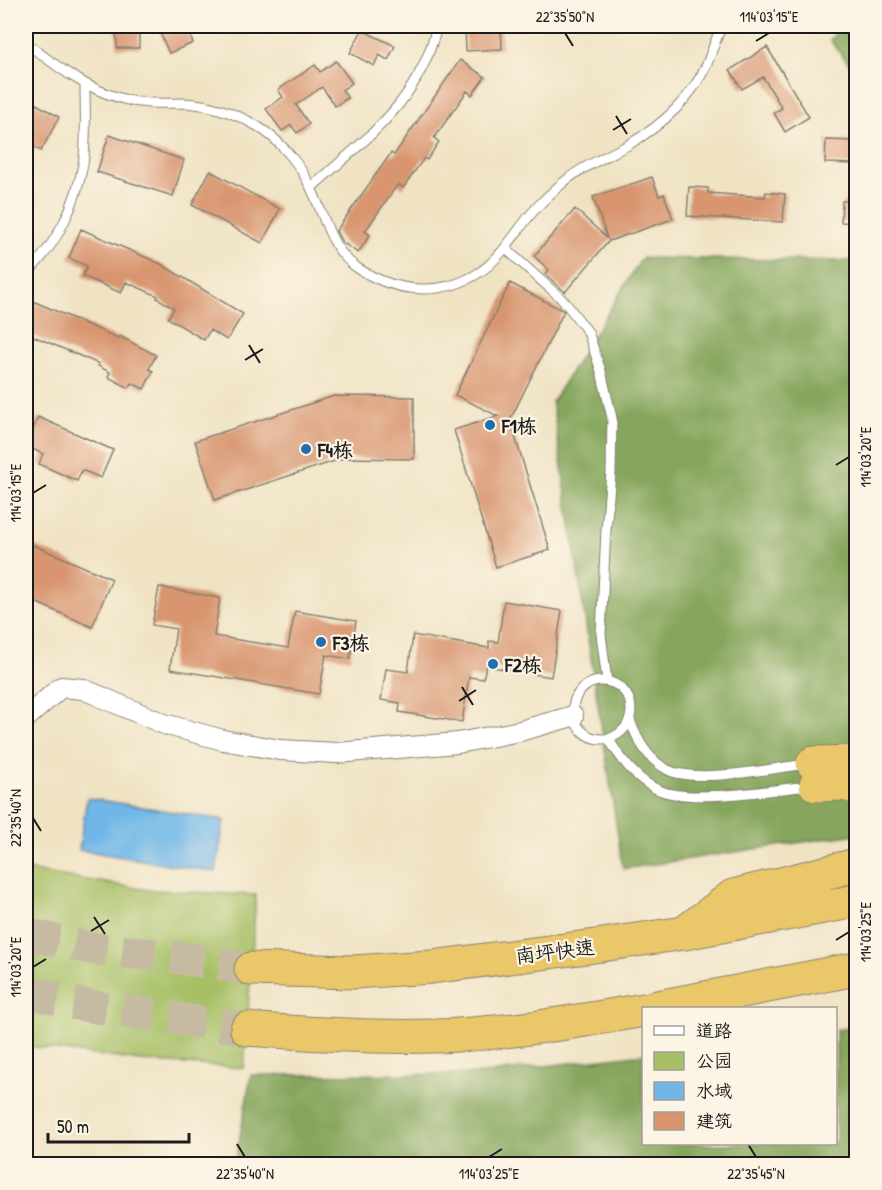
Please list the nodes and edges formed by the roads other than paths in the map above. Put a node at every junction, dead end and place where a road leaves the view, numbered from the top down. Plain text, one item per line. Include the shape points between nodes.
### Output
1 (437, 26) edge
2 (722, 26) edge
3 (26, 43) edge
4 (85, 85) junction
5 (311, 188) junction
6 (505, 248) junction
7 (26, 274) edge
8 (608, 681) junction
9 (573, 716) junction
10 (26, 718) edge
11 (630, 720) junction
12 (608, 738) junction
13 (856, 762) edge
14 (814, 774) junction
15 (856, 787) edge
16 (856, 865) edge
17 (856, 901) edge
18 (684, 933) junction
19 (251, 969) tunnel mouth
20 (856, 969) edge
21 (658, 1007) edge
22 (642, 1010) edge
23 (248, 1029) tunnel mouth

1 - 5 lane via 428,57 400,105
2 - 6 lane via 706,66 688,95 664,120 566,180 533,212
3 - 4 lane
4 - 5 lane via 121,99 158,105 184,103 236,115 281,145
4 - 7 lane via 83,163 74,200 58,234
5 - 6 lane via 334,243 357,268 386,284 418,290 451,286 481,271
6 - 8 lane via 564,301 588,332 601,371 612,418 601,634
8 - 9 lane via 588,684 580,690
8 - 11 lane via 624,691 629,700
9 - 10 street via 458,743 337,753 280,750 223,740 164,724 83,688 61,687
9 - 12 lane via 582,732 590,737
11 - 12 lane via 617,735
11 - 14 lane via 650,757 669,771 691,776
12 - 14 lane via 640,778 659,790 680,795 701,795
13 - 14 highway
14 - 15 highway
16 - 18 highway via 734,896
17 - 18 highway, 南坪快速
18 - 19 highway, 南坪快速 via 431,967 353,972
20 - 21 highway
22 - 23 highway via 560,1025 436,1036 333,1036

